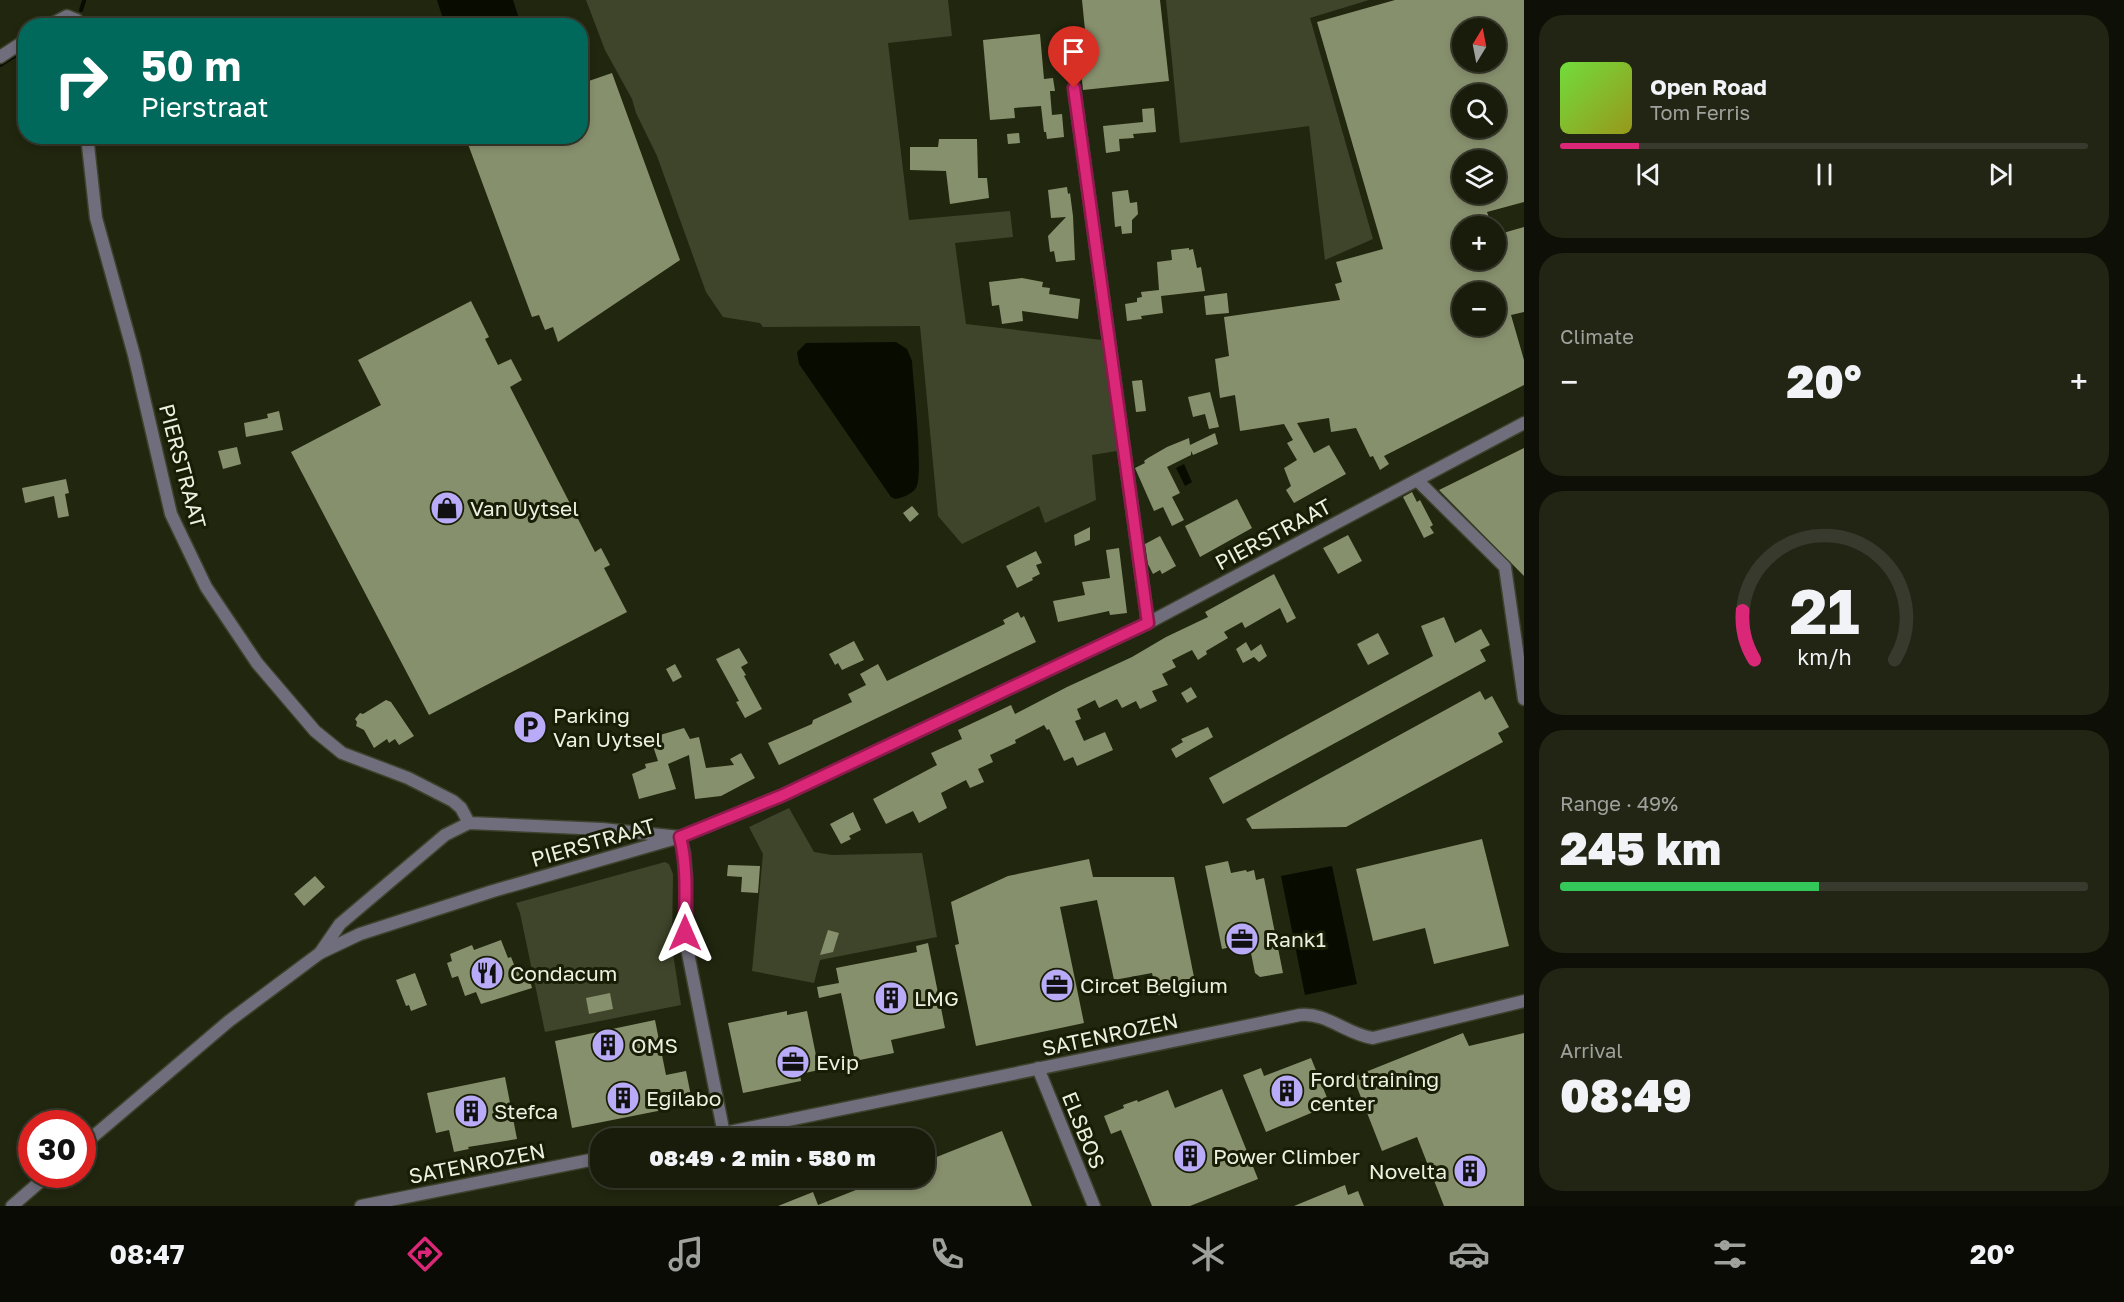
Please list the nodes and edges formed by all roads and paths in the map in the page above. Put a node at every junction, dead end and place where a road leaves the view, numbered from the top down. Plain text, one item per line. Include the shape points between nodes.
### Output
1 (18, 45) edge
2 (0, 57) edge
3 (1074, 88) dead end
4 (88, 144) edge
5 (1524, 423) edge
6 (1417, 480) junction
7 (1148, 623) junction
8 (1524, 699) edge
9 (469, 822) junction
10 (680, 837) junction
11 (320, 953) junction
12 (1524, 1001) edge
13 (1038, 1068) junction
14 (723, 1128) edge
15 (753, 1128) edge
16 (96, 1134) edge
17 (590, 1160) edge
18 (33, 1188) edge
19 (12, 1206) edge
20 (361, 1206) edge
21 (1094, 1206) edge

1 - 2 street
3 - 7 street
4 - 9 street, PIERSTRAAT via 96,218 134,355 171,514 206,587 257,663 315,731 342,753 408,778 453,801
5 - 6 street, PIERSTRAAT
6 - 7 street, PIERSTRAAT
6 - 8 street via 1505,567
7 - 10 street, PIERSTRAAT via 781,796
9 - 10 street
9 - 11 street via 445,835 340,924
10 - 11 street, PIERSTRAAT via 493,891 360,934
10 - 14 street via 686,877 686,943
11 - 16 street, PIERSTRAAT via 228,1021
12 - 13 street, SATENROZEN via 1373,1038 1318,1017 1300,1015
13 - 15 street, SATENROZEN
13 - 21 street, ELSBOS
17 - 20 street, SATENROZEN
18 - 19 street

